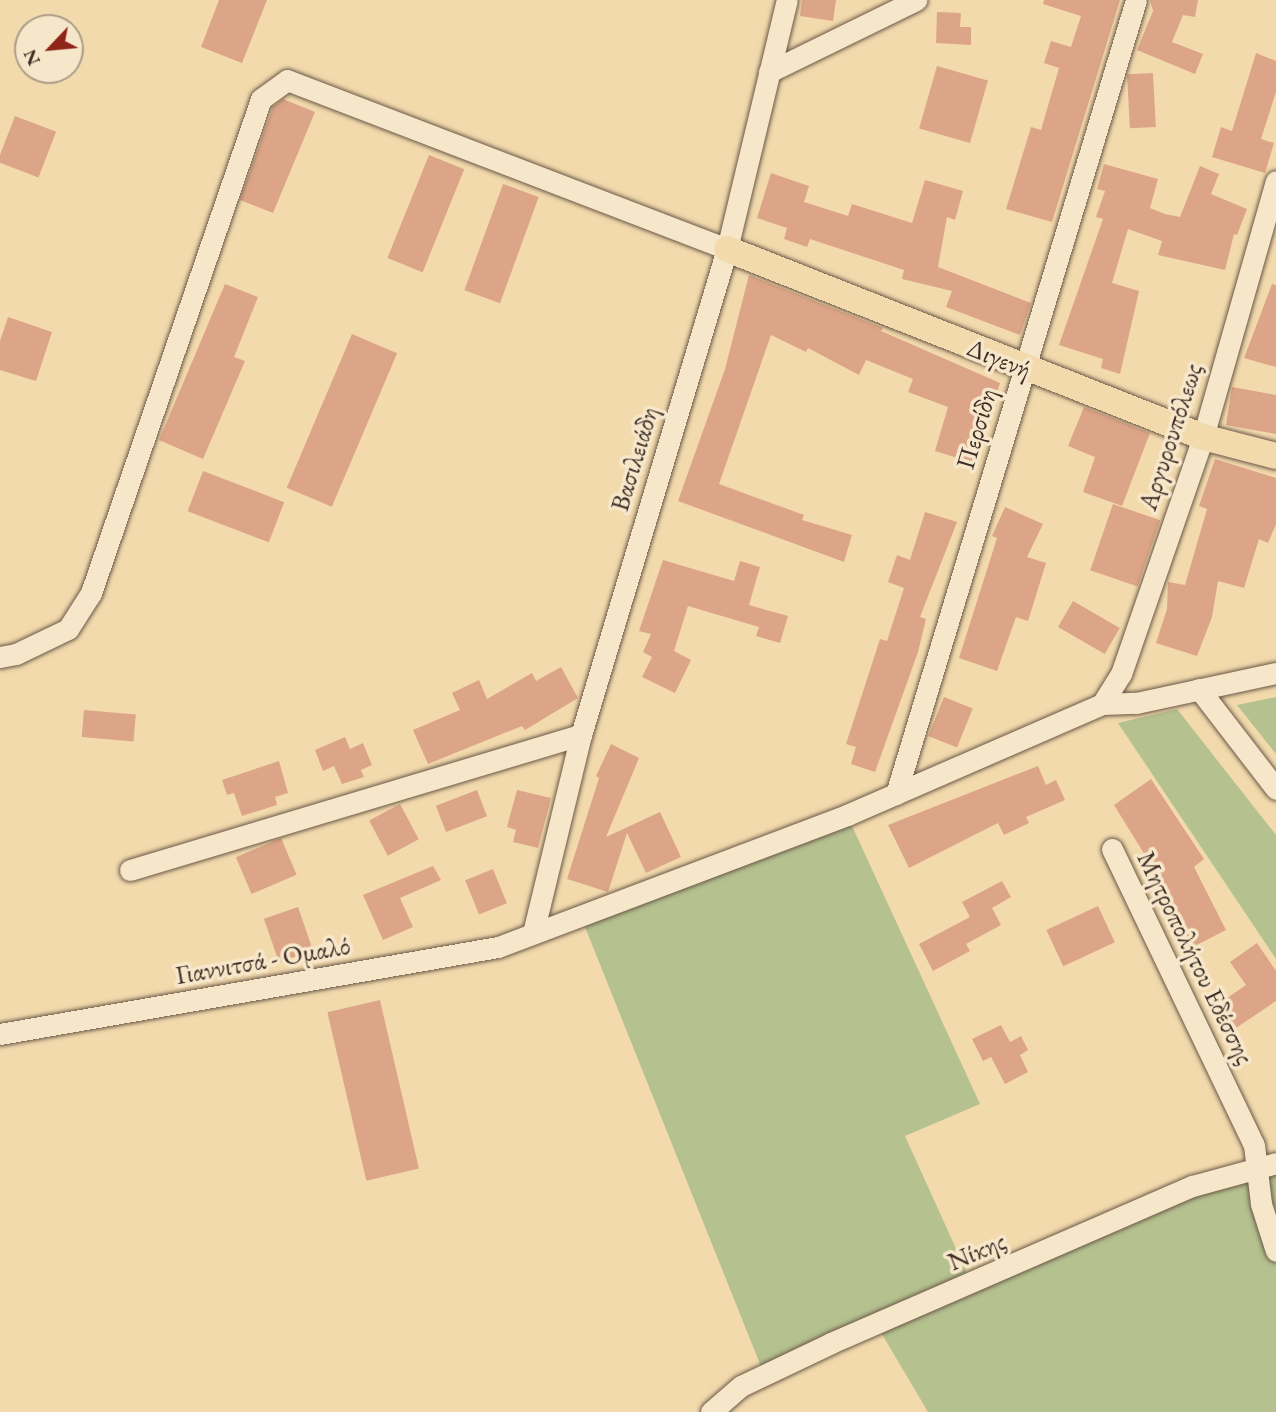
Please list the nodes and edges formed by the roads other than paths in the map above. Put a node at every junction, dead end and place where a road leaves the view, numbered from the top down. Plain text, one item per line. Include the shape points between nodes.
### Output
1 (787, 0) edge
2 (916, 0) edge
3 (1136, 0) edge
4 (769, 72) junction
5 (1276, 181) edge
6 (727, 249) junction
7 (1025, 369) junction
8 (1203, 437) junction
9 (1276, 456) edge
10 (0, 657) edge
11 (1276, 673) edge
12 (1199, 689) junction
13 (1102, 704) junction
14 (581, 734) junction
15 (1276, 789) edge
16 (895, 794) junction
17 (1112, 849) dead end
18 (130, 870) dead end
19 (533, 933) junction
20 (0, 1034) edge
21 (1267, 1165) edge
22 (1276, 1251) edge
23 (711, 1412) edge

1 - 4 street, Βασιλειάδη
2 - 4 street
3 - 7 street, Περσίδη
4 - 6 street, Βασιλειάδη
5 - 8 street, Αργυρουπόλεως
6 - 7 main road, Διγενή
6 - 10 street via 287,80 261,99 91,593 68,629
6 - 14 street, Βασιλειάδη
7 - 8 main road, Διγενή
7 - 16 street, Περσίδη
8 - 9 main road, Διγενή
8 - 13 street, Αργυρουπόλεως via 1121,674
11 - 12 street
12 - 13 street via 1136,704
12 - 15 street
13 - 16 street, Γιαννιτσά - Ομαλό via 1059,727
14 - 18 street
14 - 19 street, Βασιλειάδη
16 - 19 street, Γιαννιτσά - Ομαλό via 652,892
17 - 21 street, Μητροπολήτου Εδέσσης
19 - 20 street, Γιαννιτσά - Ομαλό via 463,954
21 - 22 street, Μητροπολήτου Εδέσσης via 1261,1204
21 - 23 street, Νίκης via 1192,1186 831,1343 741,1386

